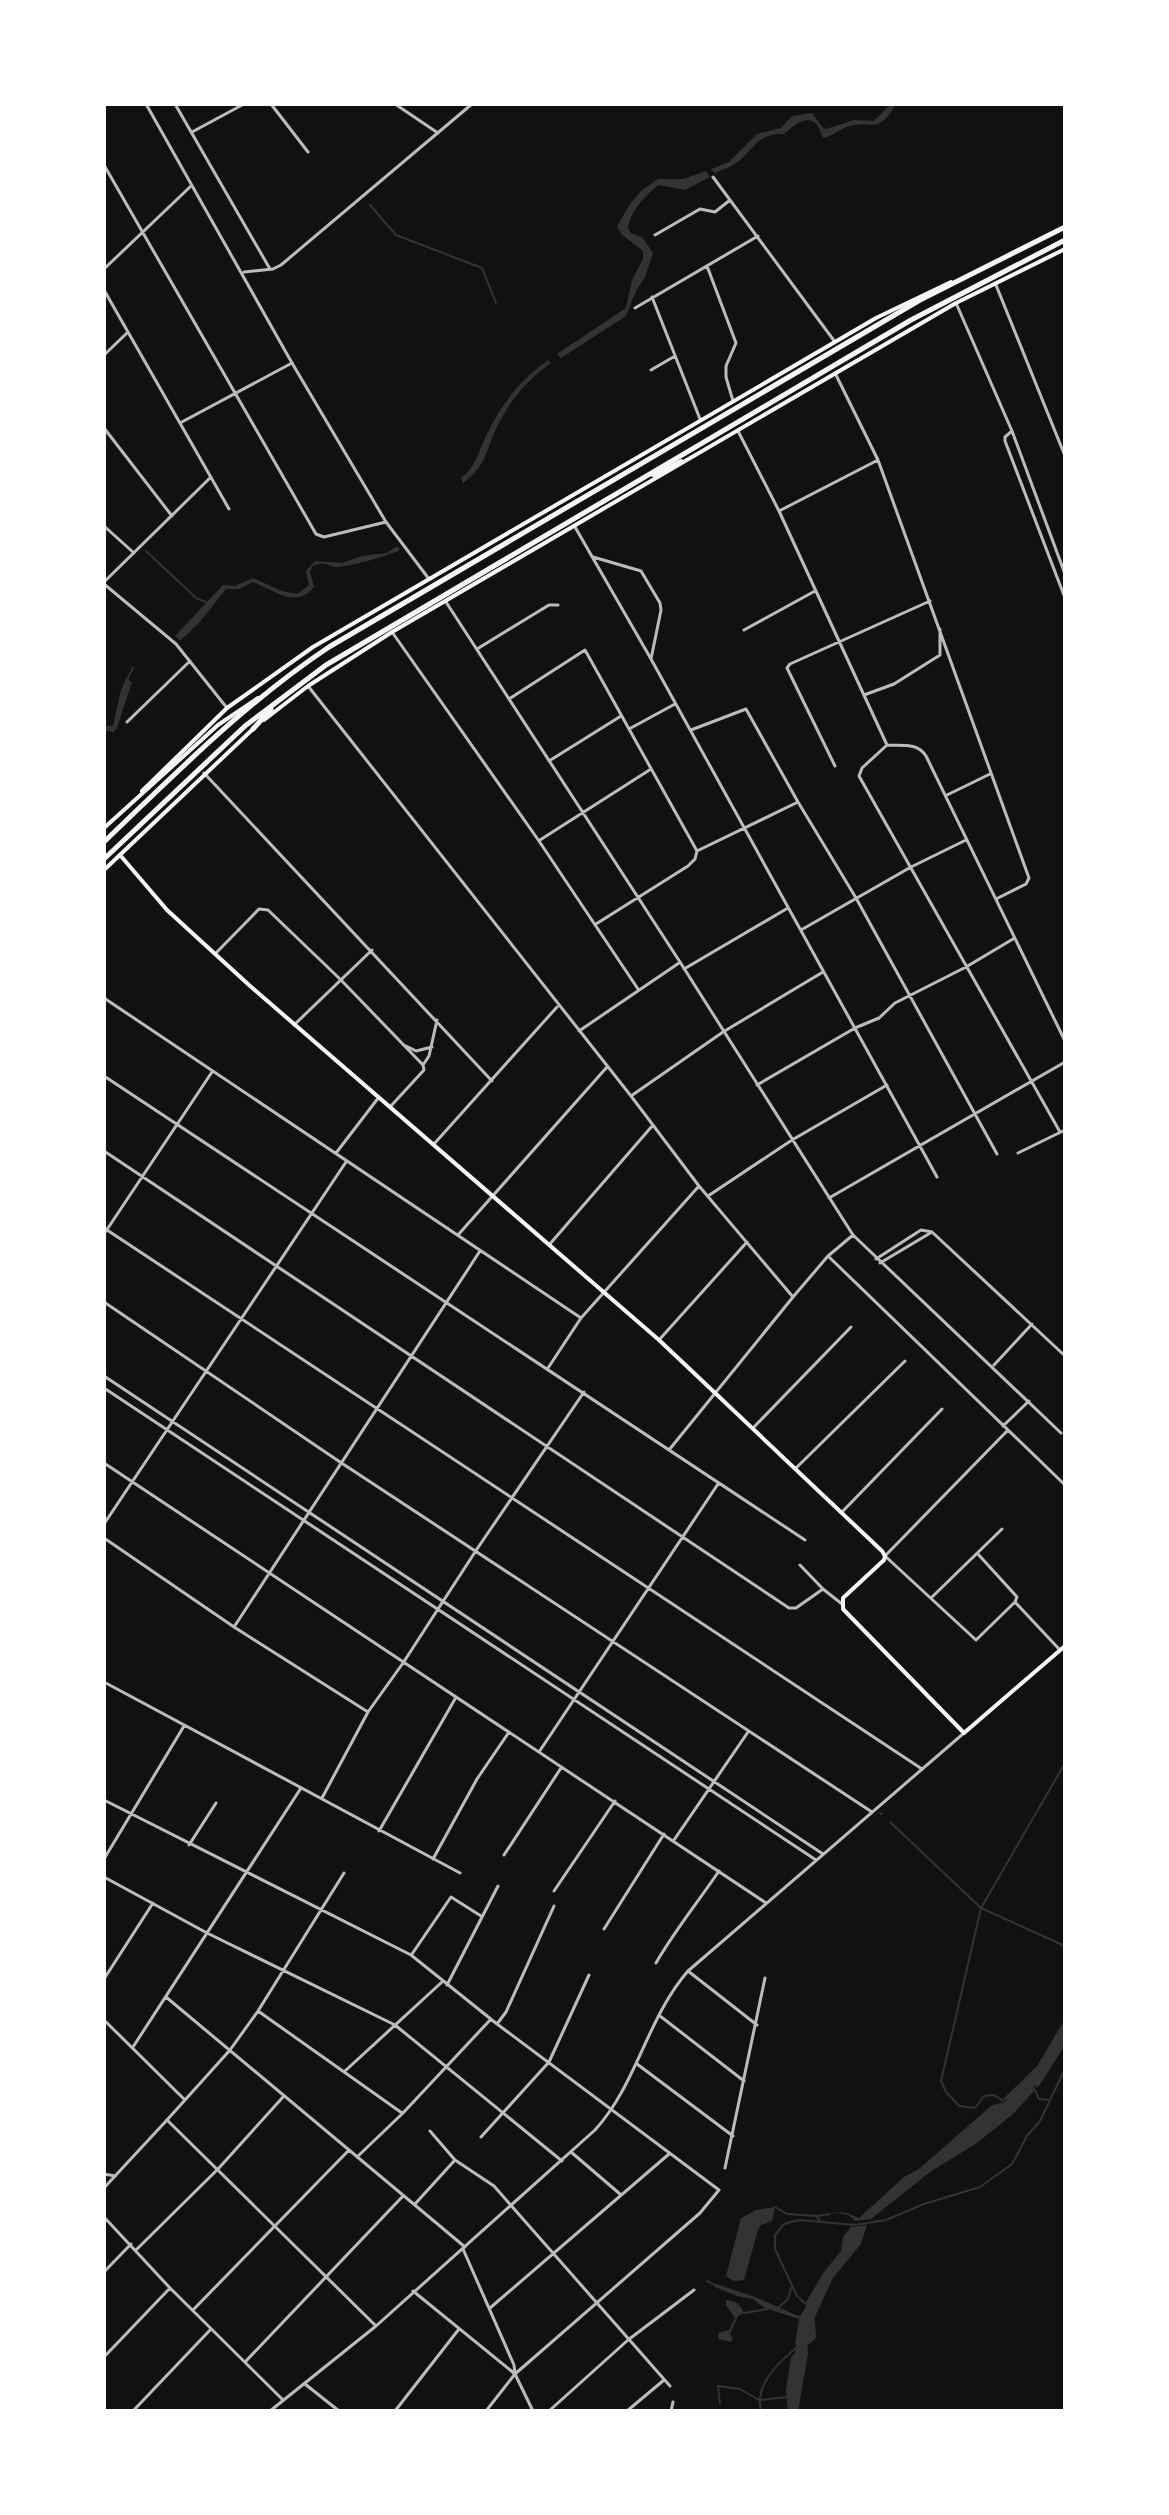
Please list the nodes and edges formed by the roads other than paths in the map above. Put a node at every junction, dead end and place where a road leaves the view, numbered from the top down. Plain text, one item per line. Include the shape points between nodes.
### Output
1 (146, 104) edge
2 (175, 104) edge
3 (244, 104) edge
4 (271, 104) edge
5 (395, 104) edge
6 (472, 104) edge
7 (192, 132) junction
8 (438, 133) junction
9 (308, 152) dead end
10 (104, 165) edge
11 (713, 177) dead end
12 (192, 184) junction
13 (730, 200) junction
14 (1065, 227) edge
15 (144, 231) junction
16 (655, 235) dead end
17 (758, 236) junction
18 (1065, 240) edge
19 (1065, 249) edge
20 (707, 266) junction
21 (104, 269) edge
22 (270, 269) junction
23 (243, 273) junction
24 (957, 280) junction
25 (995, 283) junction
26 (104, 290) edge
27 (652, 297) junction
28 (956, 303) junction
29 (635, 308) dead end
30 (128, 332) junction
31 (835, 342) junction
32 (104, 355) edge
33 (675, 356) junction
34 (292, 363) junction
35 (651, 370) dead end
36 (835, 373) junction
37 (235, 393) junction
38 (733, 401) junction
39 (700, 419) junction
40 (180, 423) junction
41 (104, 428) edge
42 (738, 431) junction
43 (1012, 431) junction
44 (698, 453) junction
45 (1065, 456) edge
46 (878, 460) junction
47 (211, 477) junction
48 (636, 482) junction
49 (229, 509) dead end
50 (779, 511) junction
51 (172, 516) junction
52 (386, 522) junction
53 (104, 526) edge
54 (574, 527) junction
55 (134, 553) junction
56 (591, 556) junction
57 (1065, 574) edge
58 (429, 579) junction
59 (104, 583) edge
60 (815, 591) junction
61 (1065, 598) edge
62 (930, 601) junction
63 (446, 602) junction
64 (558, 605) dead end
65 (412, 621) junction
66 (940, 628) junction
67 (744, 630) dead end
68 (392, 632) junction
69 (371, 636) junction
70 (838, 641) junction
71 (477, 649) junction
72 (940, 655) junction
73 (951, 658) junction
74 (651, 659) junction
75 (190, 661) junction
76 (308, 686) junction
77 (864, 695) junction
78 (282, 696) junction
79 (260, 697) junction
80 (509, 699) junction
81 (676, 704) junction
82 (227, 708) junction
83 (621, 716) junction
84 (127, 722) dead end
85 (253, 729) junction
86 (629, 729) junction
87 (691, 730) junction
88 (887, 745) junction
89 (549, 761) junction
90 (835, 766) dead end
91 (651, 769) junction
92 (204, 773) junction
93 (991, 773) junction
94 (947, 795) junction
95 (798, 802) junction
96 (583, 812) junction
97 (105, 828) edge
98 (744, 828) junction
99 (967, 839) junction
100 (539, 841) junction
101 (104, 842) edge
102 (697, 851) junction
103 (120, 855) junction
104 (104, 859) edge
105 (911, 867) junction
106 (104, 870) edge
107 (637, 898) junction
108 (856, 898) junction
109 (996, 899) junction
110 (788, 908) junction
111 (596, 924) junction
112 (801, 930) junction
113 (1014, 938) junction
114 (372, 950) junction
115 (216, 953) junction
116 (680, 962) junction
117 (966, 967) junction
118 (684, 969) junction
119 (823, 972) junction
120 (340, 979) junction
121 (638, 989) junction
122 (909, 997) junction
123 (104, 998) edge
124 (558, 1005) junction
125 (437, 1020) junction
126 (294, 1025) junction
127 (855, 1028) junction
128 (579, 1031) junction
129 (723, 1032) junction
130 (1065, 1041) edge
131 (403, 1045) junction
132 (432, 1047) junction
133 (1065, 1062) edge
134 (423, 1065) junction
135 (607, 1067) junction
136 (212, 1072) junction
137 (104, 1076) edge
138 (492, 1081) junction
139 (1030, 1082) junction
140 (757, 1085) junction
141 (887, 1085) junction
142 (631, 1096) junction
143 (379, 1097) junction
144 (390, 1107) junction
145 (974, 1114) junction
146 (176, 1122) junction
147 (653, 1125) junction
148 (1065, 1130) edge
149 (1060, 1132) junction
150 (792, 1140) junction
151 (434, 1144) junction
152 (921, 1144) junction
153 (104, 1151) edge
154 (336, 1153) junction
155 (1018, 1153) dead end
156 (997, 1154) dead end
157 (347, 1161) junction
158 (143, 1176) junction
159 (937, 1177) dead end
160 (699, 1186) junction
161 (494, 1195) junction
162 (708, 1196) junction
163 (829, 1198) junction
164 (311, 1213) junction
165 (105, 1231) edge
166 (932, 1232) junction
167 (458, 1235) junction
168 (853, 1235) junction
169 (747, 1242) junction
170 (549, 1245) junction
171 (480, 1251) junction
172 (828, 1256) junction
173 (878, 1261) junction
174 (276, 1267) junction
175 (603, 1292) junction
176 (793, 1297) junction
177 (446, 1301) junction
178 (104, 1302) edge
179 (241, 1318) junction
180 (581, 1318) junction
181 (1032, 1324) junction
182 (851, 1327) dead end
183 (659, 1340) junction
184 (1064, 1355) edge
185 (412, 1357) junction
186 (905, 1361) dead end
187 (993, 1366) junction
188 (548, 1368) junction
189 (209, 1371) junction
190 (104, 1376) edge
191 (104, 1388) edge
192 (584, 1392) junction
193 (715, 1392) junction
194 (1029, 1401) junction
195 (377, 1408) junction
196 (942, 1409) dead end
197 (173, 1422) junction
198 (1003, 1426) junction
199 (754, 1427) junction
200 (167, 1430) junction
201 (1008, 1430) junction
202 (1061, 1433) dead end
203 (546, 1446) junction
204 (669, 1450) junction
205 (340, 1462) junction
206 (104, 1463) edge
207 (796, 1468) junction
208 (132, 1482) junction
209 (718, 1484) junction
210 (1065, 1485) edge
211 (512, 1497) junction
212 (309, 1512) junction
213 (842, 1512) junction
214 (304, 1520) junction
215 (104, 1524) edge
216 (1002, 1529) dead end
217 (682, 1535) junction
218 (104, 1538) edge
219 (805, 1540) dead end
220 (477, 1549) junction
221 (977, 1553) junction
222 (885, 1556) junction
223 (800, 1565) dead end
224 (268, 1574) junction
225 (648, 1589) junction
226 (823, 1589) junction
227 (931, 1598) junction
228 (443, 1601) junction
229 (1015, 1602) junction
230 (842, 1604) junction
231 (438, 1609) junction
232 (234, 1627) junction
233 (613, 1640) junction
234 (1065, 1646) edge
235 (1059, 1650) junction
236 (403, 1663) junction
237 (104, 1682) edge
238 (580, 1692) junction
239 (456, 1697) junction
240 (574, 1699) junction
241 (368, 1712) junction
242 (184, 1726) junction
243 (509, 1731) junction
244 (748, 1732) junction
245 (964, 1733) junction
246 (539, 1752) junction
247 (562, 1767) junction
248 (922, 1769) junction
249 (715, 1782) junction
250 (301, 1787) junction
251 (710, 1789) junction
252 (322, 1798) junction
253 (104, 1800) edge
254 (615, 1801) junction
255 (216, 1803) dead end
256 (872, 1812) junction
257 (132, 1815) junction
258 (379, 1831) junction
259 (665, 1834) junction
260 (674, 1840) junction
261 (189, 1845) junction
262 (823, 1854) junction
263 (504, 1855) dead end
264 (104, 1859) edge
265 (433, 1859) junction
266 (816, 1860) junction
267 (719, 1871) junction
268 (247, 1873) junction
269 (344, 1873) dead end
270 (460, 1873) dead end
271 (104, 1877) edge
272 (498, 1886) dead end
273 (554, 1891) dead end
274 (153, 1903) junction
275 (766, 1903) junction
276 (554, 1906) dead end
277 (323, 1908) junction
278 (481, 1916) junction
279 (604, 1929) dead end
280 (207, 1933) junction
281 (411, 1955) junction
282 (656, 1963) dead end
283 (282, 1970) junction
284 (688, 1971) junction
285 (589, 1975) dead end
286 (765, 1978) dead end
287 (104, 1979) edge
288 (442, 1982) junction
289 (447, 1986) junction
290 (166, 1997) junction
291 (258, 2011) junction
292 (660, 2016) junction
293 (491, 2019) junction
294 (104, 2020) edge
295 (497, 2024) junction
296 (395, 2025) junction
297 (757, 2025) junction
298 (133, 2047) junction
299 (230, 2050) junction
300 (549, 2062) junction
301 (636, 2064) junction
302 (447, 2065) junction
303 (344, 2071) junction
304 (744, 2081) junction
305 (285, 2096) junction
306 (184, 2099) junction
307 (614, 2109) junction
308 (501, 2112) junction
309 (403, 2113) junction
310 (167, 2120) junction
311 (430, 2131) dead end
312 (733, 2136) junction
313 (481, 2137) dead end
314 (349, 2150) junction
315 (571, 2152) junction
316 (669, 2153) junction
317 (356, 2157) junction
318 (455, 2160) junction
319 (562, 2161) junction
320 (725, 2168) dead end
321 (218, 2169) junction
322 (104, 2174) edge
323 (115, 2176) junction
324 (104, 2188) edge
325 (621, 2195) junction
326 (403, 2196) junction
327 (415, 2204) junction
328 (511, 2206) junction
329 (104, 2217) edge
330 (275, 2226) junction
331 (131, 2244) junction
332 (464, 2248) junction
333 (136, 2250) junction
334 (554, 2253) junction
335 (104, 2272) edge
336 (328, 2278) junction
337 (170, 2288) junction
338 (694, 2290) dead end
339 (413, 2291) junction
340 (596, 2303) junction
341 (490, 2308) junction
342 (193, 2310) junction
343 (376, 2326) junction
344 (211, 2329) junction
345 (459, 2329) junction
346 (628, 2340) junction
347 (104, 2357) edge
348 (245, 2361) junction
349 (515, 2374) junction
350 (664, 2380) junction
351 (305, 2384) junction
352 (670, 2386) dead end
353 (284, 2401) junction
354 (673, 2402) dead end
355 (133, 2411) edge
356 (270, 2411) edge
357 (339, 2411) edge
358 (395, 2411) edge
359 (486, 2411) edge
360 (533, 2411) edge
361 (549, 2411) edge
362 (627, 2411) edge
363 (671, 2411) edge

1 - 12 street
2 - 7 street
3 - 7 street
4 - 9 street
5 - 8 street
6 - 8 street
7 - 22 street
8 - 22 street
10 - 15 street
11 - 13 street
12 - 15 street
12 - 23 street
13 - 16 street via 715,212 700,209
13 - 17 street
14 - 24 highway
15 - 21 street
15 - 37 street
17 - 20 street
17 - 31 street
18 - 48 highway via 950,297
19 - 25 main road
20 - 27 street
20 - 38 street via 736,343 726,366
22 - 23 street
23 - 34 street
24 - 31 main road
24 - 79 highway via 360,628
25 - 28 main road
25 - 45 street
26 - 30 street
27 - 29 street
27 - 33 street
28 - 36 main road
28 - 43 street
30 - 32 street
30 - 40 street
31 - 38 main road
33 - 35 street
33 - 39 street
34 - 37 street
34 - 52 street
36 - 42 main road
36 - 46 street
37 - 40 street
37 - 52 street via 319,538
38 - 39 main road
39 - 58 main road
40 - 47 street
41 - 51 street
42 - 44 main road
42 - 50 street
43 - 57 street
43 - 61 street via 1005,441
44 - 48 main road
44 - 54 main road
46 - 50 street
46 - 62 street
47 - 49 street
47 - 51 street
48 - 69 highway
50 - 60 street
51 - 55 street
52 - 58 street
53 - 55 street
54 - 56 street
54 - 63 main road
55 - 59 street
56 - 74 street
56 - 74 street via 637,569 649,583 662,607
58 - 82 main road via 313,647
59 - 75 street
60 - 67 street
60 - 70 street
62 - 66 street
62 - 70 street
63 - 65 main road
63 - 71 street
64 - 71 street via 549,605
65 - 68 main road
65 - 69 main road
66 - 72 street
66 - 73 street
68 - 76 main road
68 - 100 street
69 - 78 highway
70 - 77 street
70 - 90 street via 787,668
71 - 80 street
72 - 73 street
72 - 77 street via 894,684
73 - 93 street
74 - 81 street
75 - 82 street
75 - 84 street
76 - 85 main road
76 - 124 street
77 - 88 street
78 - 85 highway
78 - 104 highway
79 - 97 main road via 218,725
79 - 101 highway
80 - 83 street via 585,650
80 - 89 street
81 - 86 street
81 - 87 street
82 - 97 main road
83 - 86 street
83 - 89 street
85 - 92 main road
86 - 91 street
87 - 95 street via 746,709
87 - 98 street
88 - 94 street via 922,749
88 - 105 street via 859,776
89 - 96 street
91 - 96 street
91 - 102 street
92 - 103 main road
92 - 114 street
93 - 94 street
93 - 109 street via 1029,878
94 - 99 street
95 - 98 street
95 - 108 street
96 - 100 street
96 - 107 street
98 - 102 street
98 - 110 street
99 - 105 street
99 - 109 street
100 - 111 street
102 - 107 street via 688,866
103 - 106 main road
103 - 115 main road via 167,910
105 - 108 street
105 - 117 street
107 - 111 street
107 - 116 street
108 - 112 street
108 - 122 street
109 - 113 street
110 - 112 street
110 - 118 street
111 - 121 street
112 - 119 street
113 - 117 street
113 - 130 street
114 - 120 street
114 - 125 street
115 - 120 street via 264,908
115 - 126 main road
116 - 118 street
116 - 121 street
117 - 122 street
117 - 139 street
118 - 129 street
119 - 127 street
119 - 129 street
120 - 126 street
120 - 131 street
121 - 128 street
122 - 127 street
122 - 145 street
123 - 136 street
124 - 128 street
124 - 138 street
125 - 132 street
125 - 138 street
126 - 143 main road
127 - 140 street
127 - 141 street
128 - 135 street
129 - 140 street
129 - 142 street
131 - 132 street via 416,1051
131 - 134 street
132 - 134 street
133 - 139 street
134 - 144 street
135 - 142 street
135 - 161 street
136 - 146 street
136 - 154 street
137 - 146 street
138 - 151 street
139 - 145 street
139 - 149 street
140 - 150 street
141 - 150 street
141 - 152 street
142 - 147 street
143 - 144 main road
143 - 154 street
144 - 151 main road
145 - 152 street
145 - 156 street
146 - 158 street
146 - 164 street
147 - 160 street
147 - 170 street
148 - 149 street
149 - 155 street
150 - 162 street
150 - 163 street
151 - 161 main road
152 - 159 street
152 - 163 street
153 - 158 street
154 - 157 street
157 - 164 street
157 - 167 street
158 - 165 street
158 - 174 street
160 - 162 street
160 - 175 street
161 - 167 street
161 - 170 main road
162 - 169 street
163 - 168 street
164 - 174 street
164 - 177 street
165 - 179 street
166 - 173 street
166 - 173 street via 917,1232
166 - 181 street
167 - 171 street
168 - 172 street
168 - 173 street
169 - 176 street
169 - 183 street
170 - 175 main road
171 - 177 street
171 - 180 street
172 - 176 street
172 - 198 street
173 - 187 street
174 - 179 street
174 - 185 street
175 - 180 street
175 - 183 main road
176 - 193 street
177 - 185 street
177 - 188 street
178 - 189 street
179 - 189 street
179 - 195 street
180 - 188 street
181 - 184 street
181 - 187 street
182 - 199 street
183 - 193 main road
185 - 195 street
185 - 203 street
186 - 207 street
187 - 194 street
188 - 192 street
189 - 197 street
189 - 205 street
190 - 197 street
191 - 200 street
192 - 203 street
192 - 204 street
193 - 199 main road
193 - 204 street
194 - 198 street
194 - 202 street
195 - 205 street
195 - 211 street
196 - 213 street
197 - 200 street
197 - 212 street
198 - 201 street
199 - 207 main road
200 - 208 street
200 - 214 street
201 - 210 street
201 - 222 street
203 - 211 street
203 - 217 street
204 - 209 street
205 - 212 street
205 - 220 street
206 - 208 street
207 - 213 main road
208 - 215 street
208 - 224 street
209 - 217 street
209 - 219 street
211 - 220 street
211 - 225 street
212 - 214 street
212 - 228 street
213 - 222 main road
214 - 224 street
214 - 231 street
216 - 221 street
217 - 225 street
217 - 226 street via 789,1608
218 - 232 street
220 - 228 street
220 - 233 street
221 - 227 street
221 - 229 street via 1017,1597
222 - 227 street
222 - 230 main road
223 - 226 street
224 - 232 street
224 - 236 street
225 - 233 street
225 - 248 street
226 - 230 street
227 - 229 street via 976,1640
228 - 231 street
228 - 238 street
229 - 235 street
230 - 245 main road
231 - 236 street
231 - 240 street
232 - 241 street
233 - 238 street
233 - 244 street
234 - 235 main road
235 - 245 main road
236 - 239 street
236 - 241 street
237 - 242 street
238 - 240 street
238 - 249 street
239 - 243 street
239 - 258 street
240 - 246 street
240 - 251 street
241 - 252 street
242 - 250 street
242 - 257 street
243 - 246 street
243 - 265 street
244 - 249 street
244 - 256 street
245 - 248 street
246 - 247 street
247 - 254 street
247 - 263 street
248 - 256 street
249 - 251 street
249 - 262 street
250 - 252 street
250 - 268 street
251 - 260 street
251 - 266 street
252 - 258 street
253 - 257 street
254 - 259 street
254 - 273 street
255 - 261 street
256 - 262 street
257 - 261 street
257 - 264 street
258 - 265 street
259 - 260 street
259 - 279 street
260 - 267 street
261 - 268 street
262 - 266 street
265 - 270 street
266 - 275 street
267 - 275 street
267 - 282 street
268 - 277 street
268 - 280 street
269 - 277 street
271 - 274 street
272 - 278 street
274 - 280 street
274 - 287 street
275 - 284 street
276 - 295 street
277 - 281 street
277 - 283 street
278 - 281 street via 451,1897
278 - 289 street
280 - 283 street
280 - 290 street
281 - 288 street
283 - 291 street
283 - 296 street
284 - 292 street
284 - 297 street
285 - 300 street
286 - 297 street
288 - 289 street
288 - 296 street
289 - 293 street
290 - 298 street
290 - 299 street
291 - 299 street
291 - 303 street
292 - 301 street
292 - 304 street
293 - 295 street
293 - 302 street
294 - 298 street
295 - 300 street
296 - 302 street
296 - 303 street
297 - 304 street
298 - 306 street
299 - 305 street
299 - 306 street
300 - 307 street
300 - 308 street
301 - 307 street
301 - 312 street
302 - 308 street
302 - 309 street
303 - 309 street
304 - 312 street
305 - 314 street
305 - 321 street
306 - 310 street
307 - 315 street
307 - 316 street
308 - 313 street
308 - 319 street
309 - 317 street
310 - 321 street
310 - 323 street
311 - 318 street
312 - 320 street
314 - 317 street
314 - 330 street
315 - 319 street
315 - 325 street
316 - 325 street
316 - 340 street via 719,2190 700,2213
317 - 326 street
318 - 327 street
318 - 328 street via 494,2186
319 - 328 street
321 - 330 street
321 - 333 street
322 - 323 street
323 - 324 street
325 - 334 street
326 - 327 street
326 - 336 street
327 - 332 street
328 - 332 street
328 - 334 street
329 - 331 street
330 - 336 street
330 - 342 street
331 - 333 street
331 - 335 street
332 - 339 street
332 - 341 street
333 - 337 street
334 - 340 street
334 - 341 street
336 - 343 street
336 - 348 street
337 - 342 street
337 - 347 street
338 - 346 street
339 - 343 street
339 - 345 street
340 - 346 street
340 - 349 street
341 - 349 street
342 - 344 street
343 - 351 street
344 - 348 street
344 - 355 street
345 - 349 street
345 - 358 street
346 - 350 street
346 - 361 street
348 - 353 street
349 - 359 street
349 - 360 street
350 - 352 street
350 - 362 street
351 - 353 street
351 - 357 street
353 - 356 street
354 - 363 street

